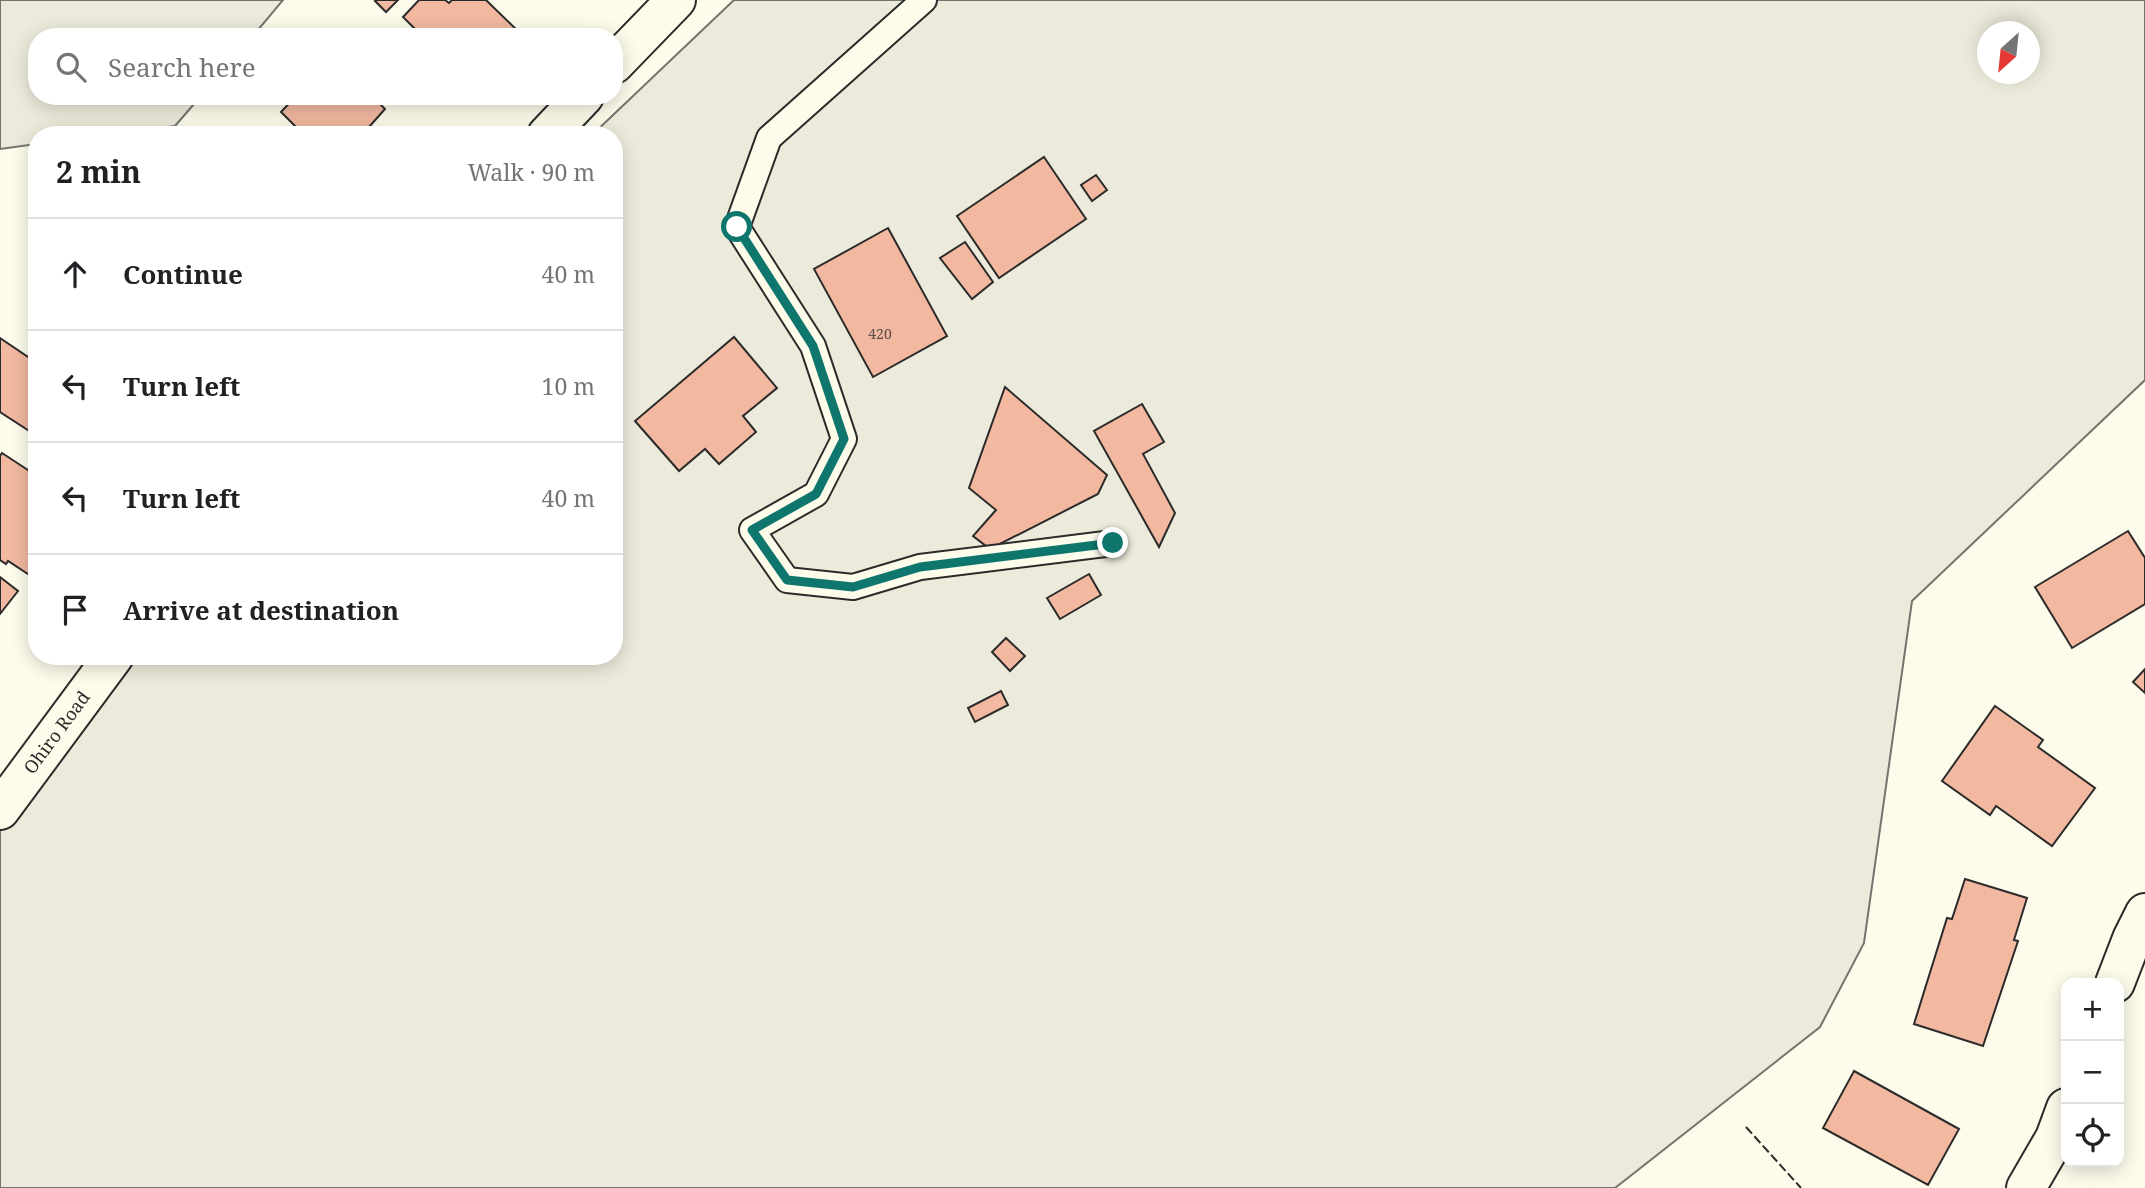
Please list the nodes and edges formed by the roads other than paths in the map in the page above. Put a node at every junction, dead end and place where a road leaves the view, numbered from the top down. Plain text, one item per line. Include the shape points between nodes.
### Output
1 (676, 0) edge
2 (924, 0) edge
3 (623, 55) edge
4 (575, 105) edge
5 (556, 126) edge
6 (1113, 543) dead end
7 (107, 665) edge
8 (0, 810) edge
9 (2145, 914) edge
10 (2117, 978) edge
11 (2061, 1122) edge
12 (2026, 1188) edge

1 - 3 street
2 - 6 lane via 769,138 737,227 813,346 844,439 816,494 752,530 787,580 853,587 920,567
4 - 5 street
7 - 8 street, Ohiro Road
9 - 10 street
11 - 12 street

